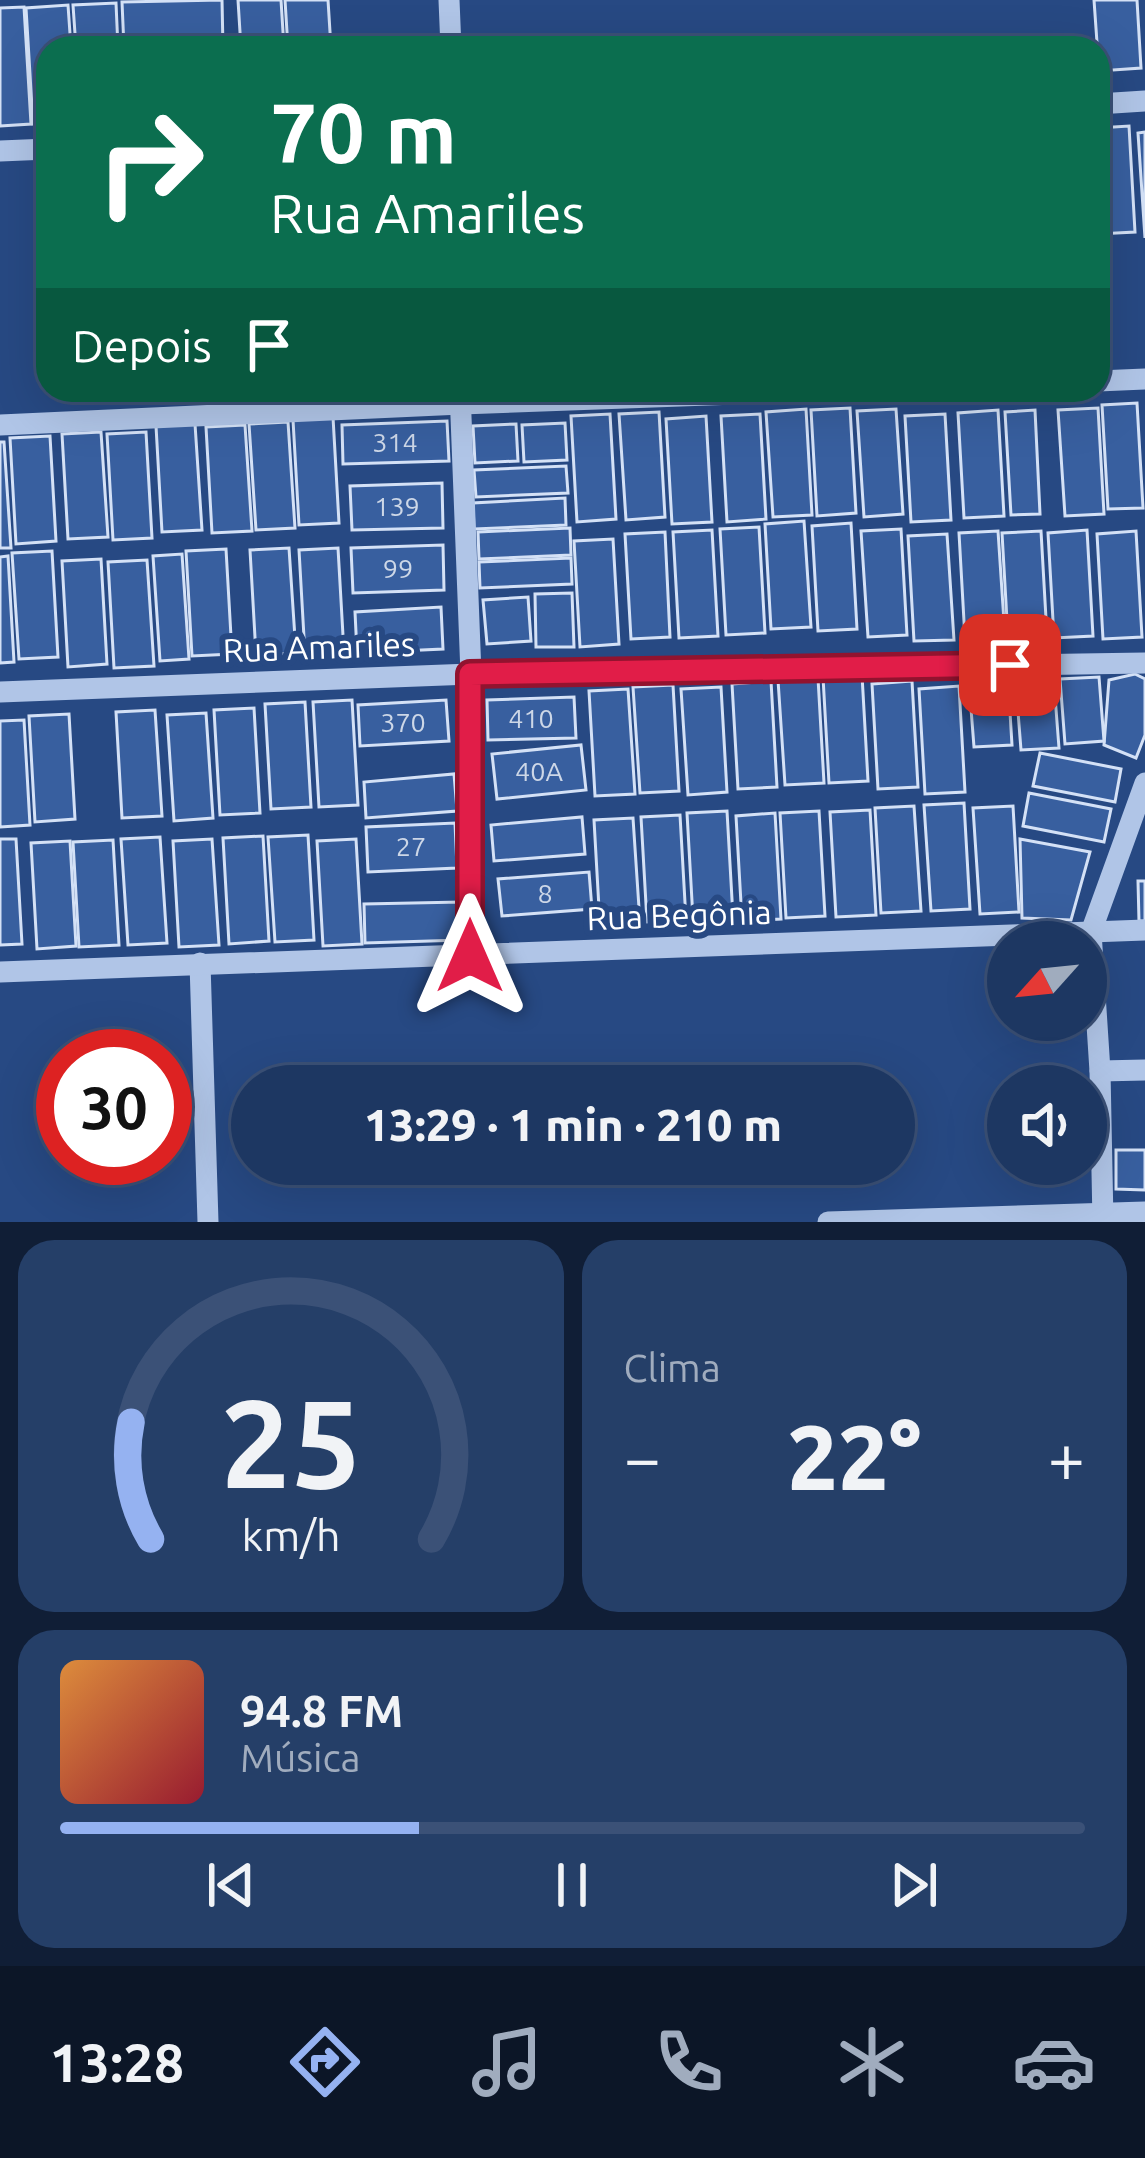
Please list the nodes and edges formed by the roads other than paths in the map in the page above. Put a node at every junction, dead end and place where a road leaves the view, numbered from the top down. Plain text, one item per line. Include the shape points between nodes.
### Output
1 (449, 0) edge
2 (450, 36) edge
3 (1145, 101) edge
4 (1110, 103) edge
5 (36, 150) edge
6 (0, 152) edge
7 (1145, 380) edge
8 (1110, 381) edge
9 (378, 402) edge
10 (460, 402) edge
11 (0, 425) edge
12 (1145, 663) edge
13 (470, 674) junction
14 (0, 692) edge
15 (1145, 783) edge
16 (1095, 921) edge
17 (1145, 930) edge
18 (1107, 931) edge
19 (987, 936) edge
20 (470, 956) junction
21 (200, 963) junction
22 (0, 972) edge
23 (1145, 1070) edge
24 (1107, 1071) edge
25 (1102, 1185) edge
26 (1145, 1212) edge
27 (1103, 1218) edge
28 (208, 1222) edge
29 (829, 1222) edge

1 - 2 street
3 - 4 street
5 - 6 street
7 - 8 street
9 - 11 street
10 - 13 street
12 - 13 street, Rua Amariles
13 - 14 street, Rua Amariles
13 - 20 street
15 - 16 street
17 - 18 street, Rua Begônia
19 - 20 street, Rua Begônia
20 - 21 street, Rua Begônia
21 - 22 street, Rua Begônia
21 - 28 street
23 - 24 street
25 - 27 street
26 - 27 street
27 - 29 street

